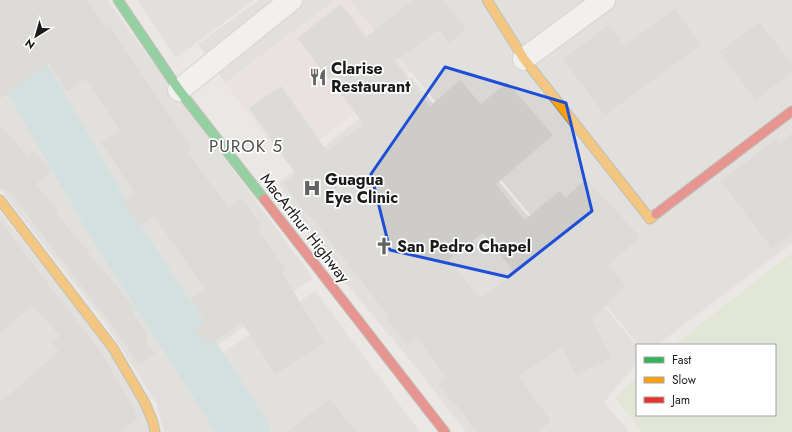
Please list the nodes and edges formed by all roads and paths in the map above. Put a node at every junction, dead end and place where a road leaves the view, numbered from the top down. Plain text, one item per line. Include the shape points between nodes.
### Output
1 (118, 0) edge
2 (291, 0) edge
3 (487, 0) edge
4 (604, 0) edge
5 (524, 59) junction
6 (179, 90) junction
7 (792, 111) edge
8 (0, 200) edge
9 (155, 432) edge
10 (445, 432) edge

1 - 6 street, MacArthur Highway
2 - 6 street
3 - 5 street
4 - 5 street
5 - 7 street via 650,218
6 - 10 street, MacArthur Highway
8 - 9 street via 113,348 146,403

